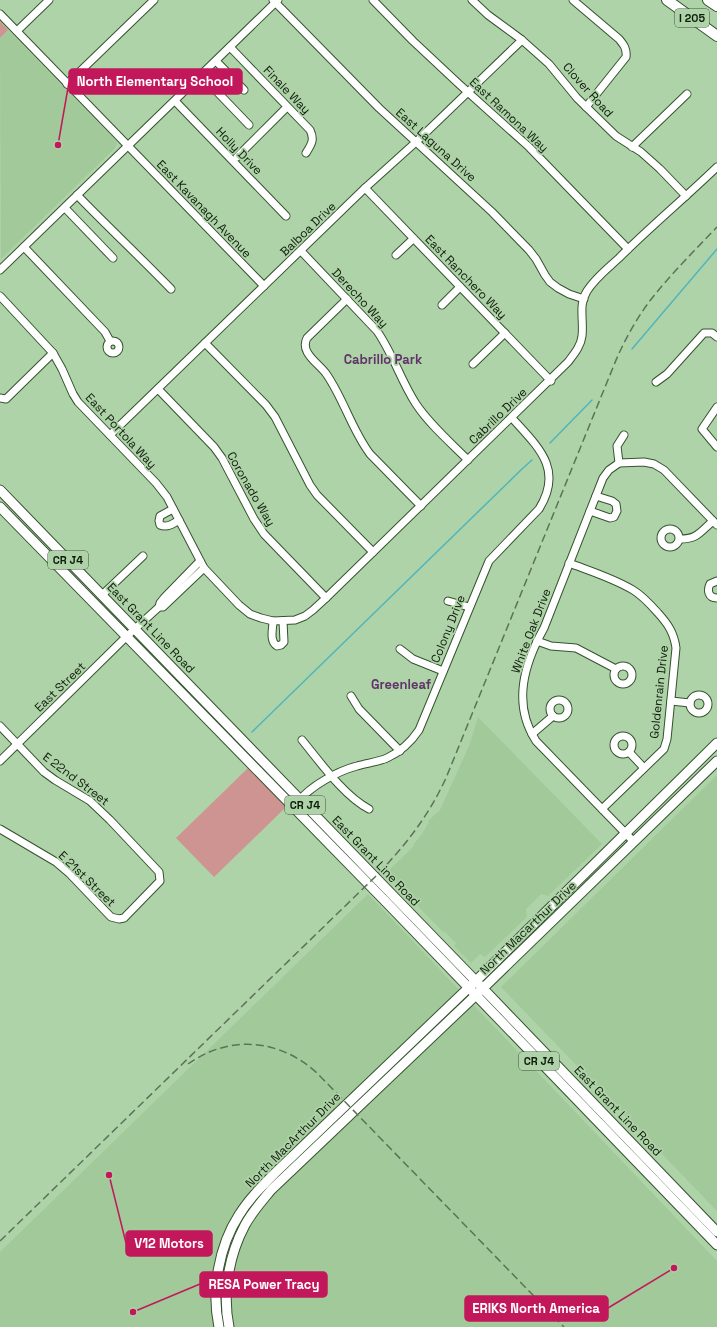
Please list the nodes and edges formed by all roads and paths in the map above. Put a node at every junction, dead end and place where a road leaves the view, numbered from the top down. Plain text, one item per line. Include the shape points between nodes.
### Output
1 (49, 0) edge
2 (154, 0) edge
3 (373, 0) edge
4 (472, 0) edge
5 (573, 0) edge
6 (667, 0) edge
7 (708, 0) edge
8 (276, 1) edge
9 (717, 6) edge
10 (0, 14) edge
11 (17, 31) junction
12 (717, 36) edge
13 (522, 40) junction
14 (230, 47) junction
15 (216, 61) junction
16 (201, 75) junction
17 (67, 84) junction
18 (244, 90) dead end
19 (468, 92) junction
20 (687, 94) dead end
21 (175, 101) junction
22 (586, 106) junction
23 (287, 107) junction
24 (249, 125) dead end
25 (416, 142) junction
26 (128, 147) junction
27 (632, 147) junction
28 (306, 153) dead end
29 (237, 157) dead end
30 (717, 167) edge
31 (365, 188) junction
32 (77, 195) junction
33 (686, 196) junction
34 (65, 208) junction
35 (286, 216) dead end
36 (413, 239) junction
37 (24, 247) junction
38 (628, 249) junction
39 (301, 250) junction
40 (396, 255) dead end
41 (113, 258) dead end
42 (0, 270) edge
43 (264, 286) junction
44 (460, 287) junction
45 (171, 289) dead end
46 (0, 296) edge
47 (347, 299) junction
48 (584, 299) junction
49 (442, 305) dead end
50 (505, 333) junction
51 (717, 337) edge
52 (110, 341) dead end
53 (205, 343) junction
54 (53, 353) junction
55 (473, 364) dead end
56 (551, 380) junction
57 (656, 382) dead end
58 (158, 389) junction
59 (0, 398) edge
60 (717, 407) edge
61 (512, 418) junction
62 (110, 435) junction
63 (624, 435) dead end
64 (717, 447) edge
65 (468, 460) junction
66 (620, 463) junction
67 (0, 490) edge
68 (596, 496) junction
69 (421, 506) junction
70 (0, 507) edge
71 (173, 509) junction
72 (590, 511) junction
73 (179, 520) junction
74 (715, 523) edge
75 (680, 539) dead end
76 (373, 552) junction
77 (144, 556) dead end
78 (200, 561) junction
79 (569, 563) junction
80 (204, 568) junction
81 (717, 581) edge
82 (102, 595) junction
83 (326, 598) junction
84 (717, 598) edge
85 (448, 601) dead end
86 (469, 607) junction
87 (159, 608) junction
88 (273, 621) junction
89 (283, 621) junction
90 (135, 630) junction
91 (126, 637) junction
92 (537, 641) junction
93 (400, 649) dead end
94 (616, 669) dead end
95 (443, 671) junction
96 (351, 696) dead end
97 (671, 701) junction
98 (690, 703) dead end
99 (553, 716) dead end
100 (0, 726) edge
101 (532, 734) junction
102 (302, 740) dead end
103 (717, 743) edge
104 (17, 744) junction
105 (400, 751) junction
106 (629, 752) dead end
107 (0, 761) edge
108 (717, 761) edge
109 (644, 768) junction
110 (332, 777) junction
111 (300, 800) junction
112 (293, 808) junction
113 (369, 809) dead end
114 (602, 809) junction
115 (0, 829) edge
116 (625, 833) junction
117 (634, 842) junction
118 (119, 919) joint
119 (476, 981) junction
120 (468, 988) junction
121 (483, 988) junction
122 (475, 996) junction
123 (382, 1070) joint
124 (355, 1111) joint
125 (717, 1232) edge
126 (717, 1245) edge
127 (219, 1327) edge
128 (229, 1327) edge

1 - 11 street
2 - 17 street
3 - 19 street, East Ramona Way
4 - 13 street, Clover Road
5 - 22 street via 614,35 627,51 626,57
6 - 12 highway, I 205
7 - 9 highway, I 205
8 - 14 street
8 - 25 street, East Laguna Drive via 379,108
10 - 11 street, East Kavanagh Avenue
11 - 17 street, East Kavanagh Avenue
13 - 19 street, Balboa Drive
13 - 22 street, Clover Road via 550,64
14 - 15 street
14 - 23 street, Finale Way
15 - 16 street
15 - 18 street
16 - 21 street
16 - 24 street
17 - 26 street, East Kavanagh Avenue
19 - 25 street, Balboa Drive
19 - 38 street, East Ramona Way via 529,147
20 - 27 street
21 - 26 street
21 - 35 street, Holly Drive
22 - 27 street, Clover Road via 616,136
23 - 28 street, Finale Way via 313,136 313,142
23 - 29 street, Holly Drive
25 - 31 street, Balboa Drive
25 - 48 street, East Laguna Drive via 464,185 529,250 550,282 569,294
26 - 32 street
26 - 43 street, East Kavanagh Avenue
27 - 33 street, Clover Road via 660,169
30 - 33 street, Cabrillo Drive
31 - 36 street, East Ranchero Way
31 - 39 street, Balboa Drive
32 - 34 street
32 - 45 street
33 - 38 street, Cabrillo Drive
34 - 37 street
34 - 41 street
36 - 40 street
36 - 44 street, East Ranchero Way
37 - 42 street
37 - 52 street via 105,332
38 - 48 street, Cabrillo Drive via 596,280
39 - 43 street, Balboa Drive
39 - 47 street, Derecho Way
43 - 53 street, Balboa Drive
44 - 49 street
44 - 50 street, East Ranchero Way
46 - 54 street, East Portola Way
47 - 65 street, Derecho Way via 386,343 425,416
47 - 69 street via 307,338 304,347 333,385 367,450
48 - 56 street, Cabrillo Drive via 581,311 582,335 576,352
50 - 55 street
50 - 56 street, East Ranchero Way
51 - 57 street via 712,332 704,333 667,374
53 - 58 street, Balboa Drive
53 - 76 street via 266,405 317,495
54 - 59 street via 6,398
54 - 62 street, East Portola Way via 78,402
56 - 61 street, Cabrillo Drive
58 - 62 street, Balboa Drive
58 - 83 street, Coronado Way via 214,447 264,534
60 - 64 street via 702,429
61 - 65 street, Cabrillo Drive
61 - 86 street, Colony Drive via 544,455 548,467 548,489 539,509 489,561
62 - 71 street, East Portola Way via 156,484
63 - 66 street via 617,446
65 - 69 street, Cabrillo Drive
66 - 68 street, White Oak Drive via 609,470 603,478
66 - 74 street via 644,462 664,470
67 - 82 main road, East Grant Line Road / CR J4
68 - 72 street, White Oak Drive
68 - 72 street via 612,501 616,504 617,511 614,517 610,518
69 - 76 street, Cabrillo Drive
70 - 91 main road, East Grant Line Road / CR J4
71 - 73 street, East Portola Way
71 - 73 street via 160,516 160,525 164,527
72 - 79 street, White Oak Drive
73 - 78 street, East Portola Way
74 - 75 street via 691,539
76 - 83 street, Cabrillo Drive
77 - 82 street
78 - 80 street, East Portola Way
78 - 87 street via 164,598
79 - 92 street, White Oak Drive
79 - 97 street, Goldenrain Drive via 633,590 646,600 671,629 676,648
80 - 87 street
80 - 88 street, East Portola Way via 250,614
81 - 84 street via 708,588 710,595
82 - 90 main road, East Grant Line Road / CR J4
83 - 89 street, Cabrillo Drive via 305,616
85 - 86 street
86 - 95 street, Colony Drive
87 - 90 street, East Street
88 - 89 street, Cabrillo Drive
88 - 89 street via 272,640 277,646 284,642
90 - 91 street, East Street
90 - 111 main road, East Grant Line Road / CR J4
91 - 104 street, East Street
91 - 112 main road, East Grant Line Road / CR J4
92 - 94 street via 551,646 576,648
92 - 101 street, White Oak Drive via 522,687 525,718
93 - 95 street via 413,659
95 - 105 street, Colony Drive via 419,730
96 - 105 street via 359,709
97 - 98 street
97 - 109 street, Goldenrain Drive via 664,749
99 - 101 street
100 - 104 street, E 22nd Street
101 - 114 street, White Oak Drive
102 - 110 street
103 - 116 main road, North Macarthur Drive
104 - 107 street, East Street
104 - 118 street, E 22nd Street via 44,772 90,801 159,872 161,876 158,884 124,918
105 - 110 street, Colony Drive
106 - 109 street
108 - 117 main road, North Macarthur Drive
109 - 114 street, Goldenrain Drive
110 - 111 street, Colony Drive via 319,783
110 - 113 street via 358,803
111 - 112 street, Colony Drive
111 - 119 main road, East Grant Line Road / CR J4
112 - 120 main road, East Grant Line Road / CR J4
114 - 116 street, White Oak Drive
115 - 118 street, E 21st Street via 56,862 111,917
116 - 117 street, White Oak Drive
116 - 119 main road, North Macarthur Drive
117 - 121 main road, North Macarthur Drive
119 - 120 main road, North Macarthur Drive
119 - 121 main road, East Grant Line Road / CR J4
120 - 122 main road, East Grant Line Road / CR J4
120 - 123 main road, North Macarthur Drive
121 - 122 main road, North Macarthur Drive
121 - 125 main road, East Grant Line Road / CR J4
122 - 124 main road, North Macarthur Drive
122 - 126 main road, East Grant Line Road / CR J4
123 - 127 main road, North MacArthur Drive via 274,1173 239,1214 225,1245 217,1282
124 - 128 main road, North MacArthur Drive via 271,1190 246,1224 237,1242 228,1274

